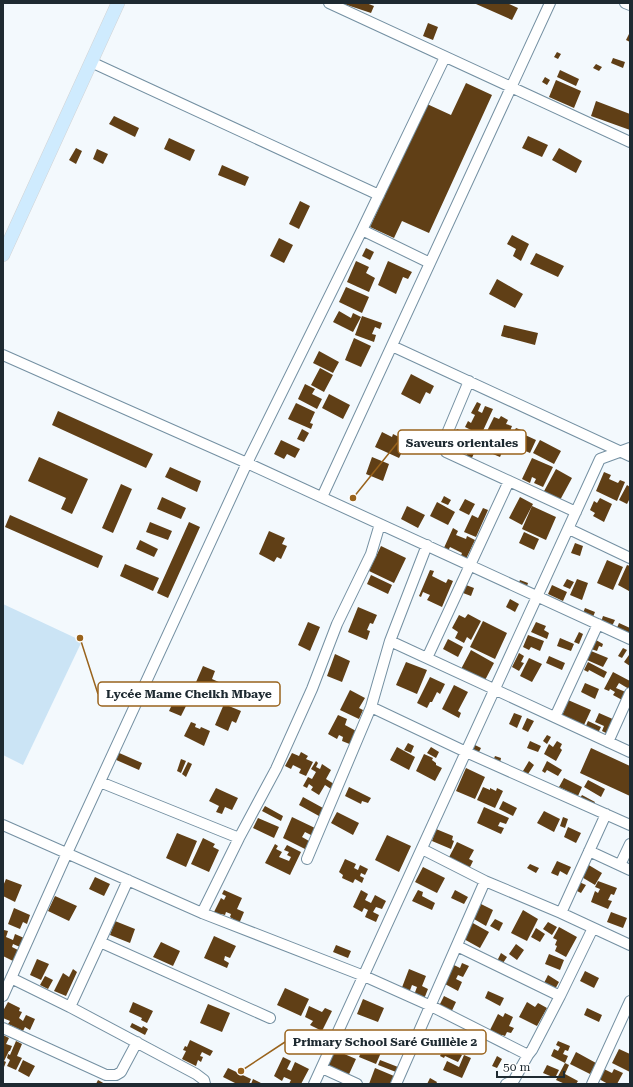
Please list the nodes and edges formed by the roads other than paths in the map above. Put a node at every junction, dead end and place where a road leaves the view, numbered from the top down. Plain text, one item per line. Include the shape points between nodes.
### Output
1 (118, 3) edge
2 (329, 3) edge
3 (550, 3) edge
4 (625, 3) edge
5 (630, 5) edge
6 (445, 57) junction
7 (91, 62) junction
8 (511, 87) junction
9 (630, 142) edge
10 (379, 195) junction
11 (362, 230) junction
12 (3, 256) edge
13 (430, 263) junction
14 (392, 346) junction
15 (3, 355) edge
16 (469, 381) junction
17 (627, 452) edge
18 (247, 463) junction
19 (509, 481) junction
20 (322, 497) junction
21 (576, 512) junction
22 (380, 524) junction
23 (569, 529) junction
24 (427, 545) junction
25 (630, 558) edge
26 (470, 565) junction
27 (538, 596) junction
28 (598, 624) junction
29 (630, 639) edge
30 (390, 641) junction
31 (428, 658) junction
32 (495, 690) junction
33 (630, 693) edge
34 (371, 707) junction
35 (555, 717) junction
36 (608, 742) junction
37 (466, 752) junction
38 (630, 752) edge
39 (100, 782) junction
40 (606, 814) junction
41 (3, 825) edge
42 (630, 825) edge
43 (239, 838) junction
44 (630, 844) edge
45 (422, 849) junction
46 (589, 851) junction
47 (67, 853) junction
48 (307, 860) dead end
49 (620, 865) junction
50 (630, 870) edge
51 (128, 880) junction
52 (485, 881) junction
53 (202, 913) junction
54 (560, 913) junction
55 (593, 928) junction
56 (100, 942) junction
57 (630, 945) edge
58 (457, 946) junction
59 (364, 976) junction
60 (11, 978) junction
61 (3, 996) edge
62 (560, 996) junction
63 (70, 1006) junction
64 (430, 1006) junction
65 (629, 1007) edge
66 (270, 1018) dead end
67 (3, 1028) edge
68 (137, 1042) junction
69 (528, 1055) junction
70 (322, 1068) junction
71 (595, 1083) edge
72 (205, 1084) edge
73 (314, 1084) edge
74 (357, 1084) edge
75 (396, 1084) edge
76 (506, 1084) edge

1 - 7 main road
2 - 6 street
3 - 8 street
4 - 5 street
6 - 8 street
6 - 10 street
7 - 10 street
7 - 12 main road
8 - 9 street
8 - 13 street
10 - 11 street
11 - 13 street
11 - 18 street
13 - 14 street
14 - 16 street
14 - 20 street
15 - 18 street
16 - 17 street
16 - 19 street via 443,443 446,452
17 - 21 street via 600,460
18 - 20 street
18 - 39 street
19 - 21 street
19 - 26 street
20 - 22 street
21 - 23 street
22 - 24 street
22 - 43 street via 371,554 337,624 276,769
23 - 25 street
23 - 27 street
24 - 26 street
24 - 30 street
26 - 27 street
26 - 31 street
27 - 28 street
27 - 32 street
28 - 29 street
28 - 35 street
30 - 31 street
30 - 34 street
31 - 32 street
32 - 35 street
32 - 37 street
33 - 36 street
34 - 37 street
34 - 48 street
35 - 36 street
36 - 38 street
37 - 40 street
37 - 45 street
39 - 43 street
39 - 47 street
40 - 42 street
40 - 46 street
41 - 47 street
43 - 53 street
44 - 49 street
45 - 52 street
45 - 59 street
46 - 49 street
46 - 54 street
47 - 51 street
47 - 60 street
49 - 50 street
51 - 53 street
51 - 56 street
52 - 54 street
52 - 58 street
53 - 59 street
54 - 55 street
55 - 57 street
55 - 62 street
56 - 63 street
56 - 66 street
58 - 62 street
58 - 64 street
59 - 64 street
59 - 70 street
60 - 61 street
60 - 63 street
62 - 69 street
63 - 68 street
64 - 69 street
64 - 75 street
65 - 71 street
67 - 68 street via 106,1075 121,1072
68 - 72 street via 196,1074
69 - 76 street via 514,1080
70 - 73 street
70 - 74 street

